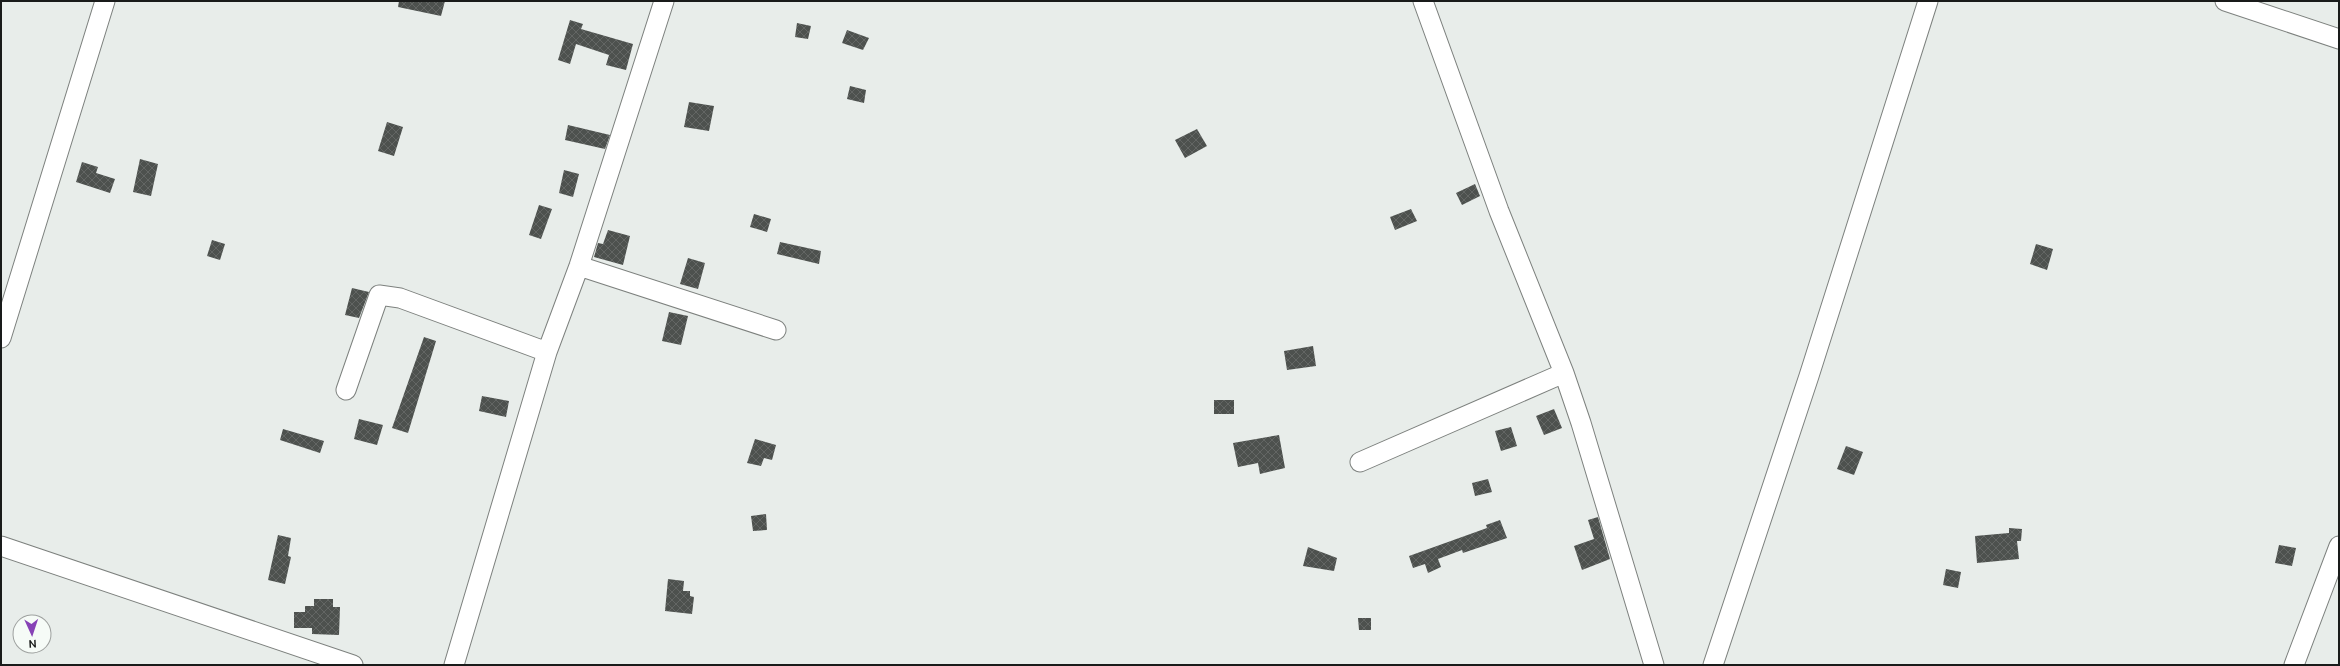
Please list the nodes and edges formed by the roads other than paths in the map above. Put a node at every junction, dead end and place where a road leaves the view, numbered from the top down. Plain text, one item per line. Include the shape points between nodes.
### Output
1 (105, 1) edge
2 (664, 1) edge
3 (1423, 1) edge
4 (1928, 1) edge
5 (2226, 1) edge
6 (2339, 39) edge
7 (579, 266) junction
8 (776, 330) dead end
9 (1, 338) edge
10 (547, 352) junction
11 (1564, 373) junction
12 (346, 390) dead end
13 (1360, 462) dead end
14 (1, 546) edge
15 (2339, 546) edge
16 (353, 665) edge
17 (454, 665) edge
18 (1654, 665) edge
19 (1713, 665) edge
20 (2294, 665) edge

1 - 9 street
2 - 7 street
3 - 11 street via 1499,211
4 - 19 street via 1809,376
5 - 6 street
7 - 8 street
7 - 10 street
10 - 12 street via 400,298 379,295
10 - 17 street
11 - 13 street
11 - 18 street
14 - 16 street
15 - 20 street

